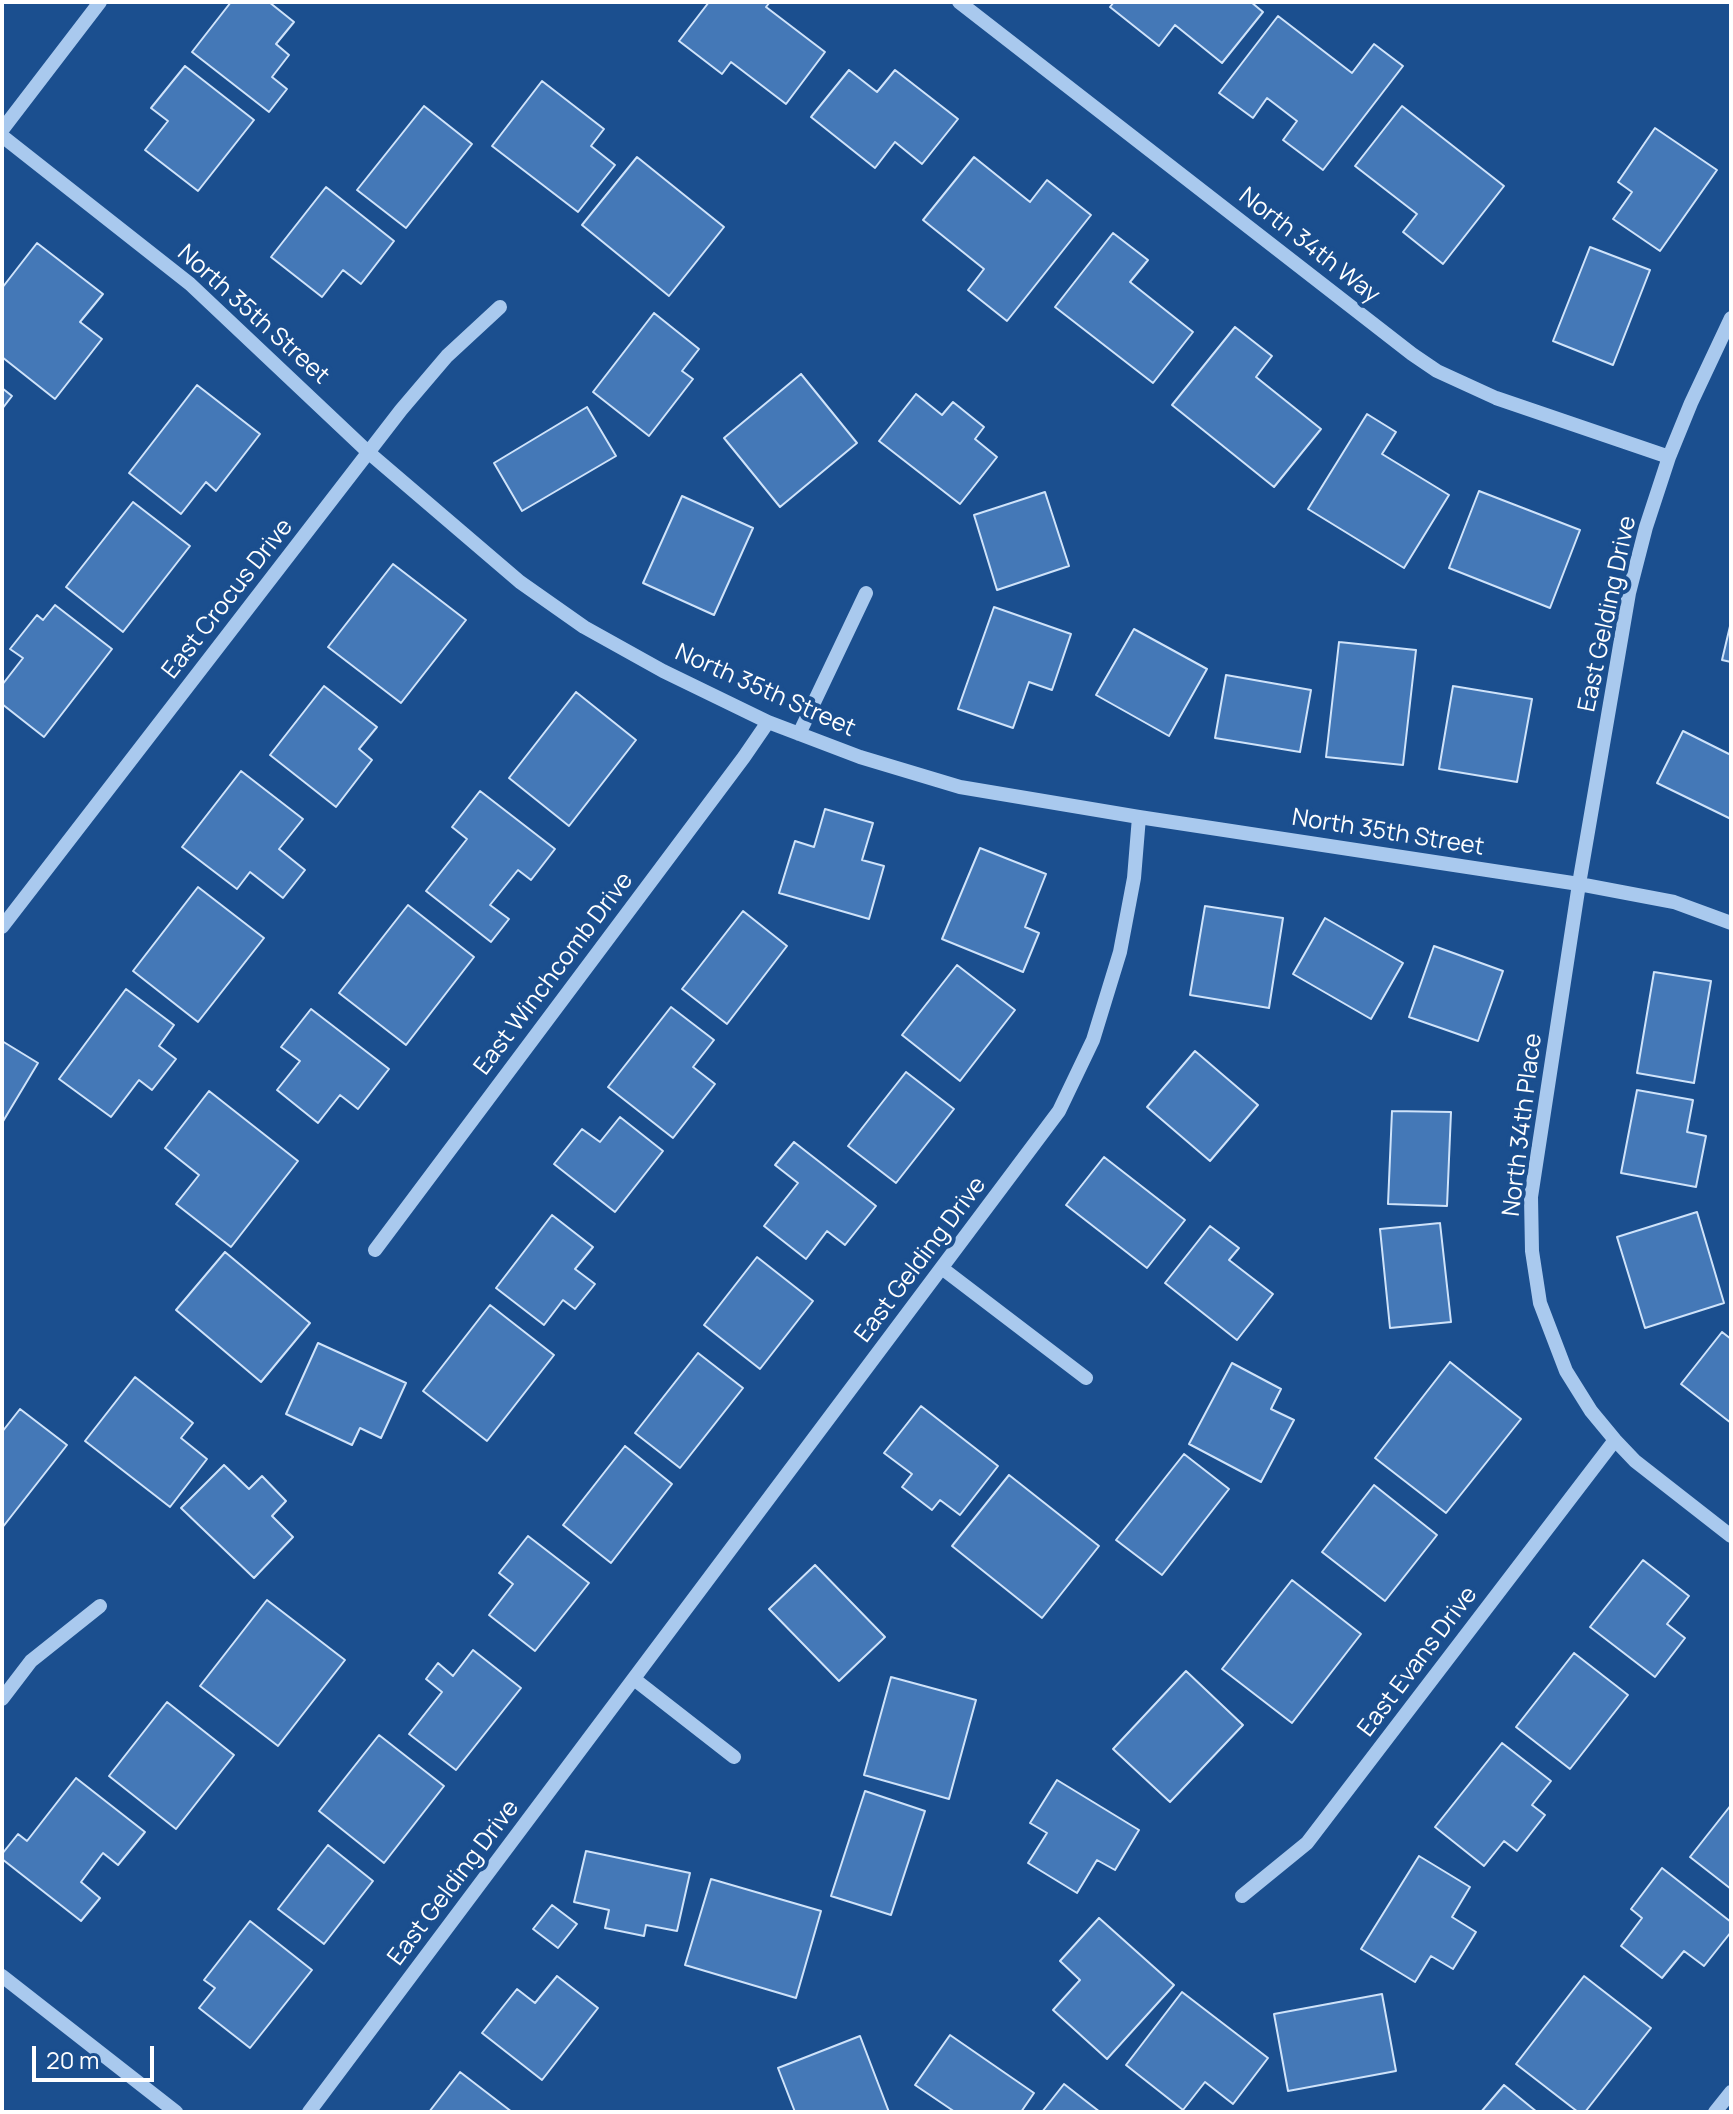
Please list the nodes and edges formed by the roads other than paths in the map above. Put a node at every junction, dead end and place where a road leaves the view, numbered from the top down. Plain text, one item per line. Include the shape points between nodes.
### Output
1 (100, 2) edge
2 (959, 2) edge
3 (2, 130) edge
4 (2, 136) edge
5 (500, 307) dead end
6 (1731, 318) edge
7 (368, 452) junction
8 (1669, 457) junction
9 (866, 593) dead end
10 (768, 722) junction
11 (799, 734) junction
12 (1139, 817) junction
13 (1579, 884) junction
14 (1731, 923) edge
15 (2, 927) edge
16 (375, 1250) dead end
17 (943, 1269) junction
18 (1086, 1378) dead end
19 (1615, 1440) junction
20 (1731, 1536) edge
21 (100, 1606) dead end
22 (634, 1679) junction
23 (2, 1699) edge
24 (734, 1757) dead end
25 (1242, 1896) dead end
26 (2, 1976) edge
27 (1731, 2092) edge
28 (176, 2112) edge
29 (309, 2112) edge
30 (1715, 2112) edge

1 - 3 street
2 - 8 street, North 34th Way via 1437,371 1496,398
4 - 7 street, North 35th Street via 190,284
5 - 7 street, East Crocus Drive via 447,356
6 - 8 street, East Gelding Drive
7 - 10 street, North 35th Street via 520,582 584,627
7 - 15 street, East Crocus Drive
8 - 13 street, East Gelding Drive via 1629,593
9 - 11 street
10 - 11 street, North 35th Street
10 - 16 street, East Winchcomb Drive
11 - 12 street, North 35th Street via 960,787
12 - 13 street, North 35th Street
12 - 17 street, East Gelding Drive via 1120,952 1093,1040 1059,1111
13 - 14 street, North 35th Street via 1674,902
13 - 19 street, North 34th Place via 1531,1197 1532,1251 1540,1303 1566,1371
17 - 18 street
17 - 22 street, East Gelding Drive
19 - 20 street, North 34th Place
19 - 25 street, East Evans Drive via 1307,1843
21 - 23 street via 31,1661
22 - 24 street
22 - 29 street, East Gelding Drive
26 - 28 street
27 - 30 street

